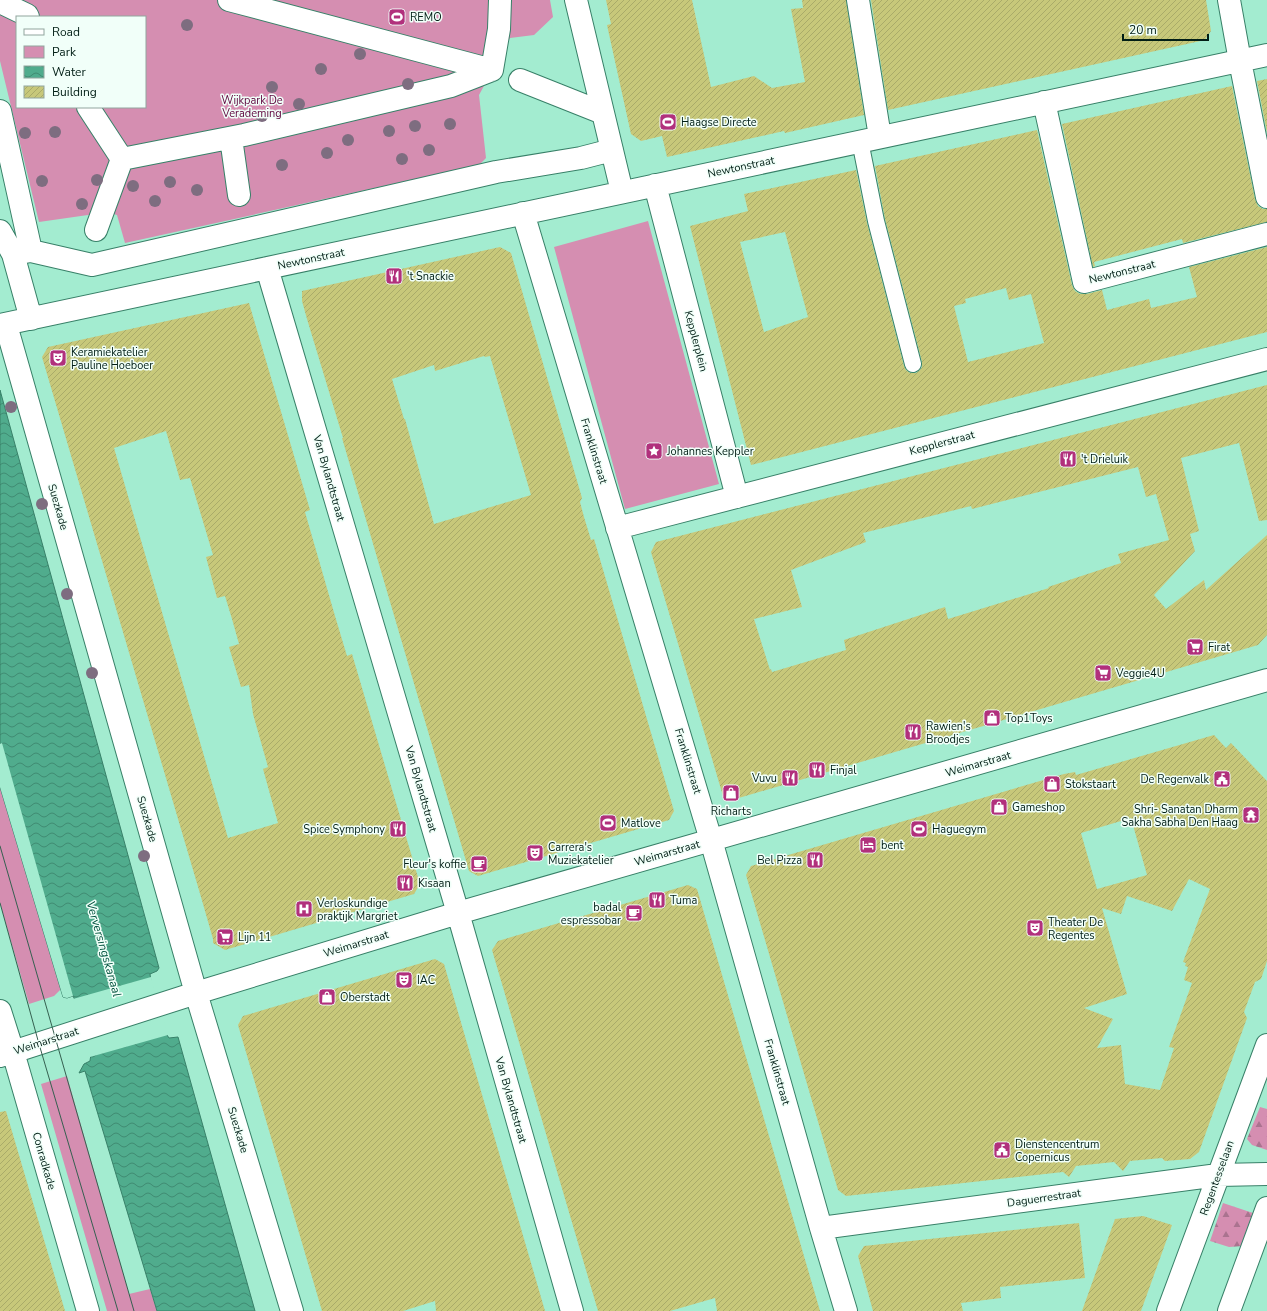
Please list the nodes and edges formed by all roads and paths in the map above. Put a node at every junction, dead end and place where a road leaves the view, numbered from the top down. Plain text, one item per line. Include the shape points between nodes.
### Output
1 (229, 0) edge
2 (500, 0) edge
3 (576, 0) edge
4 (858, 0) edge
5 (1229, 0) edge
6 (0, 2) edge
7 (28, 16) edge
8 (1267, 55) edge
9 (1240, 61) junction
10 (492, 70) junction
11 (520, 80) dead end
12 (1044, 102) junction
13 (89, 108) edge
14 (0, 110) edge
15 (603, 113) junction
16 (231, 138) junction
17 (870, 139) junction
18 (612, 150) junction
19 (122, 159) junction
20 (655, 185) junction
21 (622, 192) junction
22 (239, 196) dead end
23 (1267, 197) edge
24 (523, 213) junction
25 (96, 230) dead end
26 (0, 231) edge
27 (1267, 234) edge
28 (72, 244) dead end
29 (22, 252) junction
30 (52, 256) junction
31 (267, 268) junction
32 (31, 319) junction
33 (3, 325) edge
34 (1267, 359) edge
35 (913, 364) dead end
36 (737, 497) junction
37 (618, 528) junction
38 (1267, 680) edge
39 (711, 840) junction
40 (458, 913) junction
41 (196, 993) junction
42 (0, 1011) edge
43 (1267, 1045) edge
44 (7, 1054) edge
45 (1267, 1174) edge
46 (1218, 1175) junction
47 (1267, 1208) edge
48 (821, 1228) junction
49 (88, 1311) edge
50 (292, 1311) edge
51 (572, 1311) edge
52 (846, 1311) edge
53 (1168, 1311) edge
54 (1229, 1311) edge

1 - 10 street
2 - 10 street via 500,28
3 - 15 street
4 - 17 street
5 - 9 street
6 - 7 street
8 - 9 street, Newtonstraat
9 - 12 street, Newtonstraat
9 - 23 street
10 - 16 street via 452,86
11 - 15 street
12 - 17 street, Newtonstraat
12 - 27 street, Newtonstraat via 1084,282
13 - 19 street
14 - 29 street
15 - 18 street
16 - 19 street
16 - 22 street
17 - 20 street, Newtonstraat
17 - 35 lane via 876,222
18 - 21 street
18 - 30 street via 581,158 496,172 104,258 92,265
19 - 25 street
20 - 21 street, Newtonstraat
20 - 36 street, Kepplerplein
21 - 24 street, Newtonstraat
24 - 31 street, Newtonstraat
24 - 37 street, Franklinstraat
26 - 29 street
28 - 30 street
29 - 30 street
29 - 32 street
31 - 32 street, Newtonstraat
31 - 40 street, Van Bylandtstraat
32 - 33 street, Newtonstraat
33 - 41 street, Suezkade
34 - 36 street, Kepplerstraat
36 - 37 street, Kepplerstraat
37 - 39 street, Franklinstraat
38 - 39 street, Weimarstraat
39 - 40 street, Weimarstraat
39 - 48 street, Franklinstraat
40 - 41 street, Weimarstraat
40 - 51 street, Van Bylandtstraat
41 - 44 street, Weimarstraat
41 - 50 street, Suezkade
42 - 44 street, Conradkade
43 - 46 street, Regentesselaan
44 - 49 street, Conradkade
45 - 46 street, Daguerrestraat
46 - 48 street, Daguerrestraat
46 - 53 street, Regentesselaan
47 - 54 street
48 - 52 street, Franklinstraat

